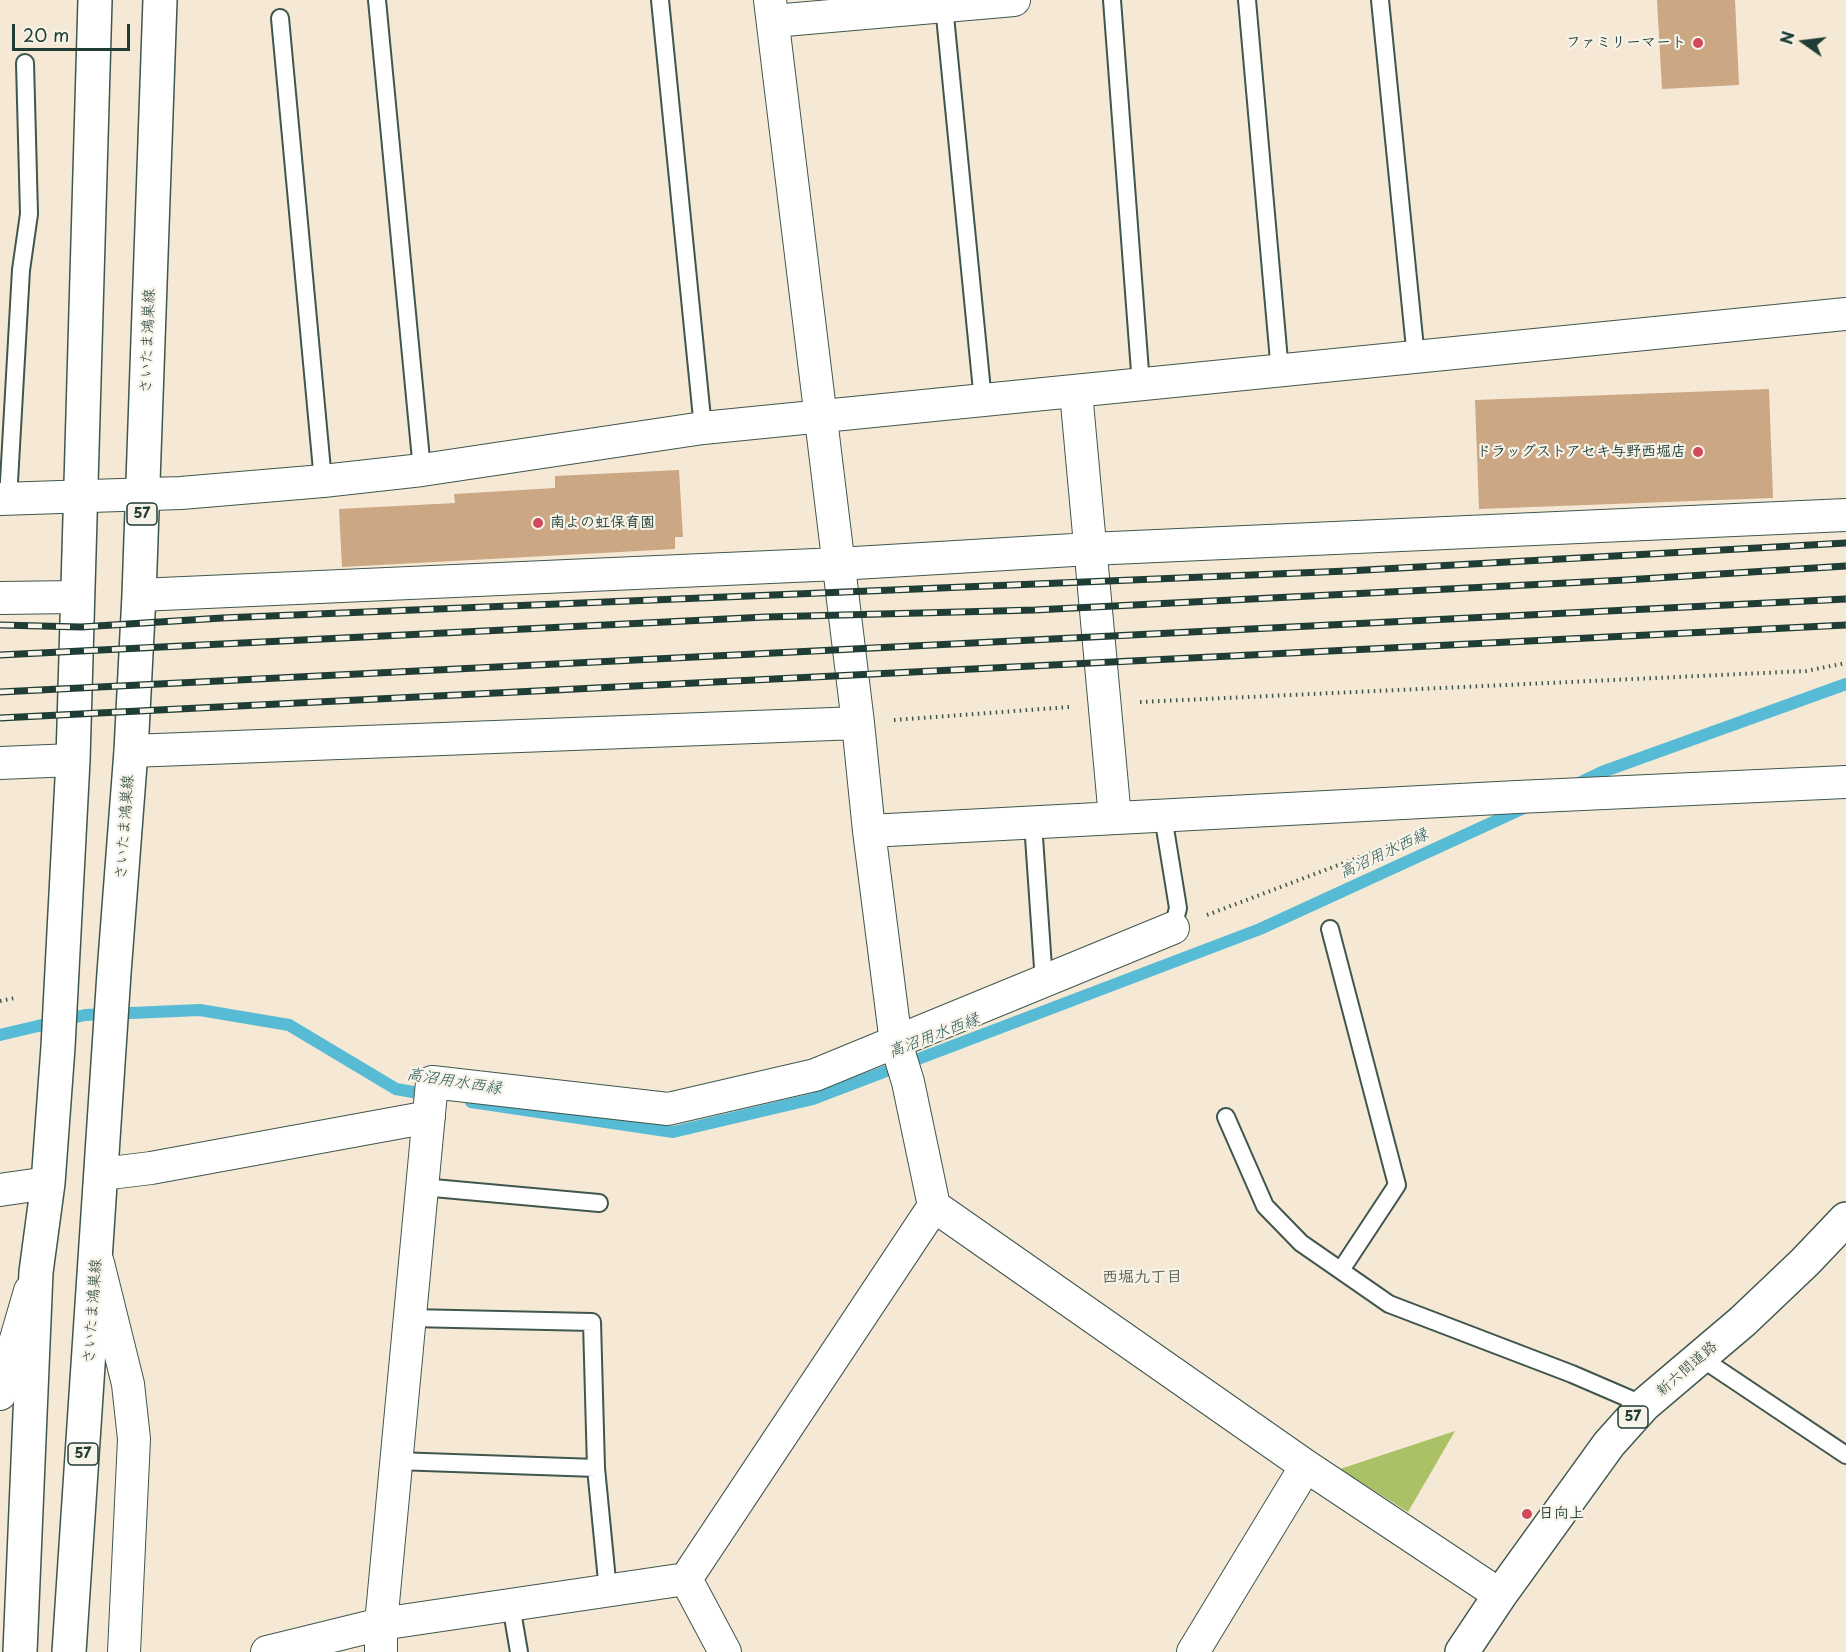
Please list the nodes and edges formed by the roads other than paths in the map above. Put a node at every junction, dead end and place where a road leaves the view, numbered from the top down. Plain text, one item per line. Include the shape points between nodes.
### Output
1 (94, 0) edge
2 (160, 0) edge
3 (377, 0) edge
4 (660, 0) edge
5 (1112, 0) edge
6 (1247, 0) edge
7 (1380, 0) edge
8 (994, 1) edge
9 (944, 6) junction
10 (772, 11) edge
11 (280, 18) dead end
12 (25, 63) dead end
13 (1846, 314) edge
14 (1416, 358) junction
15 (1280, 372) junction
16 (1141, 385) junction
17 (1076, 392) junction
18 (983, 400) junction
19 (820, 417) junction
20 (703, 428) junction
21 (422, 470) junction
22 (323, 481) junction
23 (142, 495) junction
24 (81, 497) junction
25 (4, 499) edge
26 (1846, 515) edge
27 (1090, 549) junction
28 (838, 564) junction
29 (139, 595) junction
30 (76, 597) junction
31 (0, 598) edge
32 (858, 723) junction
33 (131, 751) junction
34 (73, 760) junction
35 (0, 763) edge
36 (1846, 782) edge
37 (1164, 816) junction
38 (1115, 818) junction
39 (1033, 823) junction
40 (869, 831) junction
41 (1173, 928) joint
42 (1330, 929) dead end
43 (1044, 982) junction
44 (896, 1043) junction
45 (429, 1116) junction
46 (1226, 1117) dead end
47 (102, 1174) junction
48 (48, 1183) junction
49 (422, 1187) junction
50 (0, 1190) edge
51 (599, 1203) dead end
52 (934, 1206) junction
53 (1846, 1219) edge
54 (96, 1256) junction
55 (1341, 1270) junction
56 (36, 1272) junction
57 (410, 1318) junction
58 (1701, 1358) junction
59 (0, 1394) edge
60 (1644, 1405) junction
61 (1846, 1455) edge
62 (396, 1461) junction
63 (1306, 1466) junction
64 (596, 1468) junction
65 (686, 1579) junction
66 (608, 1591) junction
67 (1500, 1595) junction
68 (511, 1605) junction
69 (381, 1638) edge
70 (20, 1652) edge
71 (69, 1652) edge
72 (124, 1652) edge
73 (267, 1652) edge
74 (519, 1652) edge
75 (725, 1652) edge
76 (1193, 1652) edge
77 (1462, 1652) edge

1 - 24 main road
2 - 23 main road, さいたま鴻巣線 / 57
3 - 21 lane
4 - 20 lane
5 - 16 lane
6 - 15 lane
7 - 14 lane
8 - 9 street
9 - 10 street
9 - 18 lane
10 - 19 street
11 - 22 lane
12 - 25 lane via 29,214 21,270
13 - 14 street
14 - 15 street
15 - 16 street
16 - 17 street
17 - 18 street
17 - 27 street
18 - 19 street
19 - 20 street
19 - 28 street
20 - 21 street
21 - 22 street
22 - 23 street
23 - 24 street
23 - 29 main road, さいたま鴻巣線 / 57
24 - 25 street
24 - 30 main road
26 - 27 street
27 - 28 street
27 - 38 street
28 - 29 street
28 - 32 street
29 - 33 main road, さいたま鴻巣線 / 57
30 - 31 street
30 - 34 main road
32 - 33 street
32 - 40 street
33 - 47 main road, さいたま鴻巣線 / 57
34 - 35 street
34 - 48 main road
36 - 37 street
37 - 38 street
37 - 41 lane via 1178,908
38 - 39 street
39 - 40 street
39 - 43 lane
40 - 44 street
41 - 43 street
42 - 55 lane via 1397,1185
43 - 44 street
44 - 45 street via 815,1075 668,1109 432,1082
44 - 52 street
45 - 47 street
45 - 49 street
46 - 55 lane via 1265,1206 1301,1242
47 - 54 main road, さいたま鴻巣線 / 57
48 - 50 street
48 - 56 main road
49 - 51 lane
49 - 57 street
52 - 63 street
52 - 65 street
53 - 58 main road, 新六間道路 / 57
54 - 71 main road, さいたま鴻巣線 / 57
54 - 72 street via 128,1384 134,1439
55 - 60 lane via 1389,1304
56 - 59 street
56 - 70 main road
57 - 62 street
57 - 64 lane via 592,1322
58 - 60 main road, 新六間道路 / 57
58 - 61 lane
60 - 67 main road, 新六間道路 / 57 via 1610,1444
62 - 64 lane
62 - 69 street
63 - 67 street
63 - 76 street
64 - 66 lane
65 - 66 street
65 - 75 street
66 - 68 street
67 - 77 main road, 新六間道路 / 57
68 - 69 street
68 - 74 lane
69 - 73 street

